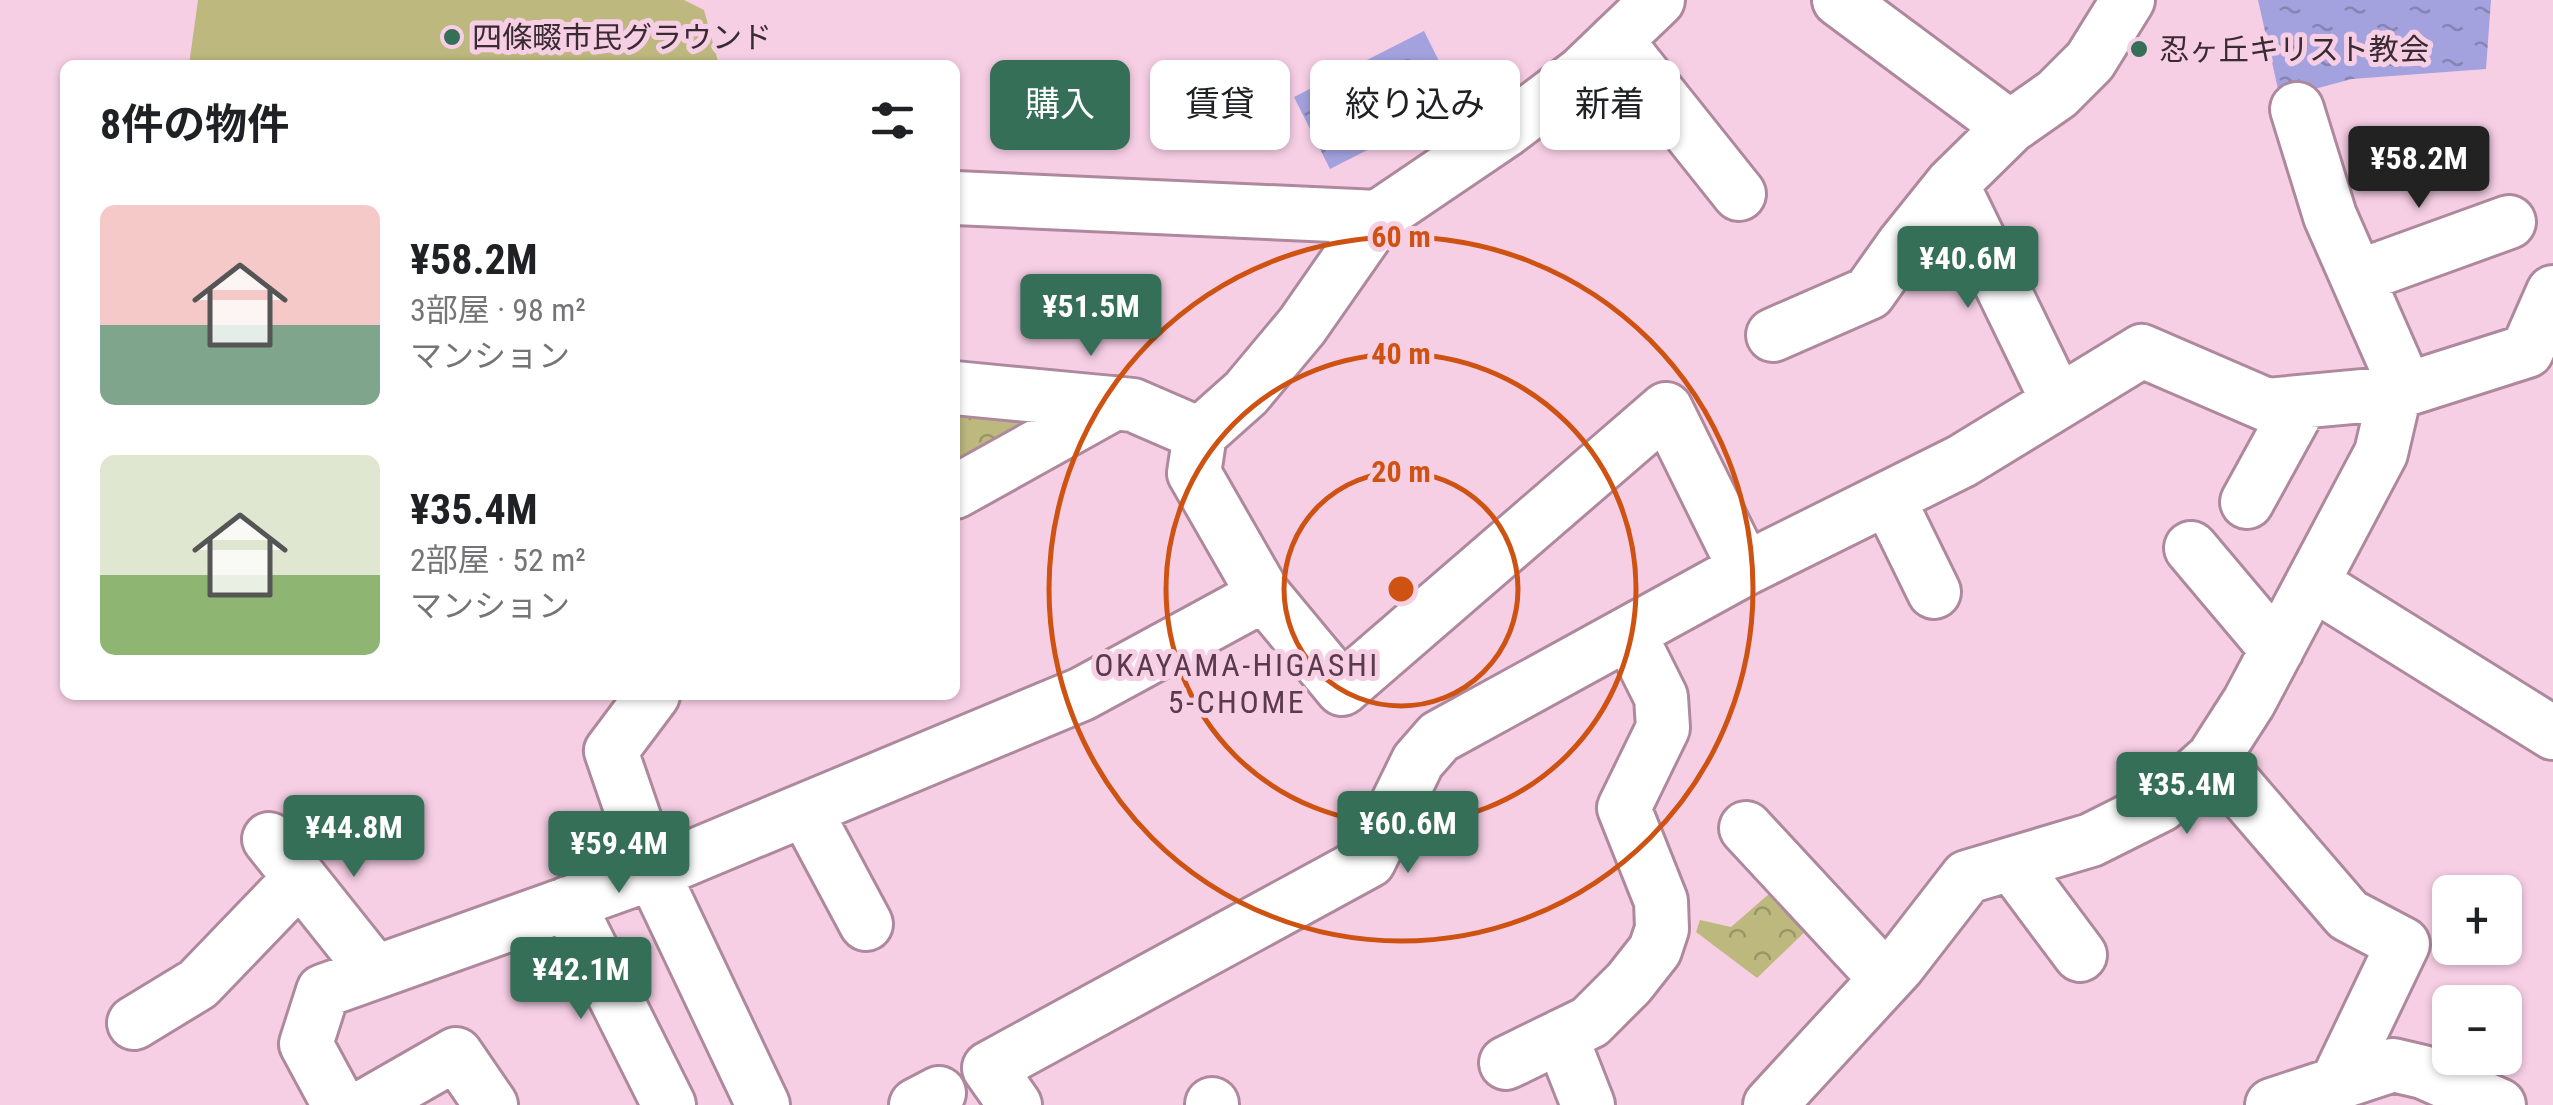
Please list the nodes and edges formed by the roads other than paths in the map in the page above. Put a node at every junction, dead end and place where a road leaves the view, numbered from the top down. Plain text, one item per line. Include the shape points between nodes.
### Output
1 (1658, 0) edge
2 (1839, 0) edge
3 (2128, 0) edge
4 (1616, 40) junction
5 (2297, 109) dead end
6 (2010, 127) junction
7 (1952, 184) junction
8 (1739, 194) dead end
9 (960, 198) edge
10 (1378, 217) junction
11 (2509, 222) dead end
12 (2357, 277) junction
13 (2553, 292) edge
14 (1773, 336) dead end
15 (960, 388) edge
16 (2394, 393) junction
17 (2058, 402) junction
18 (2302, 402) junction
19 (1115, 403) junction
20 (1200, 434) junction
21 (960, 489) edge
22 (1888, 498) junction
23 (2247, 502) dead end
24 (2191, 548) dead end
25 (1745, 570) junction
26 (2312, 583) junction
27 (1934, 592) dead end
28 (1264, 595) junction
29 (1629, 633) junction
30 (2277, 650) junction
31 (649, 700) edge
32 (2553, 733) edge
33 (2213, 758) junction
34 (805, 810) junction
35 (1746, 828) dead end
36 (2012, 864) junction
37 (653, 873) junction
38 (568, 903) junction
39 (866, 924) dead end
40 (2080, 956) dead end
41 (375, 972) junction
42 (1886, 979) junction
43 (134, 1024) dead end
44 (1561, 1036) junction
45 (1506, 1064) dead end
46 (2336, 1084) junction
47 (335, 1101) edge
48 (491, 1105) edge
49 (669, 1105) edge
50 (763, 1105) edge
51 (1015, 1105) edge
52 (1588, 1105) edge
53 (1770, 1105) edge
54 (2272, 1105) edge
55 (2499, 1105) edge

1 - 4 street
2 - 6 street
3 - 6 street via 2090,60
4 - 8 street
4 - 10 street via 1505,131
5 - 12 street
6 - 7 street
7 - 14 street via 1869,292
7 - 17 street
9 - 10 street
10 - 20 street via 1302,326 1246,393
11 - 12 street
12 - 16 street via 2396,366
13 - 16 street via 2528,351
15 - 19 street
16 - 18 street
16 - 26 street via 2381,452
17 - 18 street via 2142,351 2267,405
17 - 22 street
18 - 23 street
19 - 20 street
19 - 21 street
20 - 28 street via 1194,474
22 - 25 street
22 - 27 street
24 - 30 street
25 - 28 street via 1666,409 1342,688
25 - 29 street
26 - 30 street
26 - 32 street
28 - 34 street via 1082,694
29 - 44 street via 1661,697 1663,728 1624,808 1661,901 1662,929 1629,984 1590,1022
29 - 51 street via 1439,738 1418,761 1370,861 989,1068
30 - 33 street
31 - 37 street via 611,751
33 - 36 street via 2161,805 2090,840
33 - 46 street via 2348,915 2403,944
34 - 37 street
34 - 39 street
35 - 42 street
36 - 40 street
36 - 42 street via 1968,878
37 - 38 street
37 - 50 street
38 - 41 street
38 - 49 street
41 - 43 street via 284,859 198,984
41 - 47 street via 323,991 306,1044
42 - 53 street
44 - 45 street
44 - 52 street
46 - 54 street
46 - 55 street via 2393,1065
47 - 48 street via 456,1054

